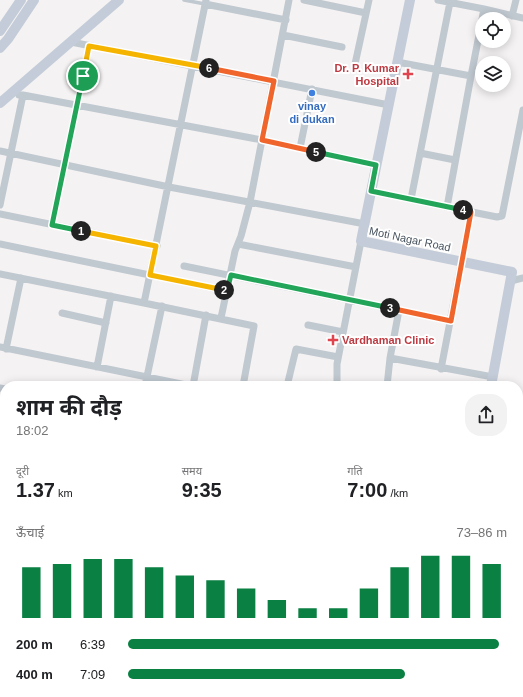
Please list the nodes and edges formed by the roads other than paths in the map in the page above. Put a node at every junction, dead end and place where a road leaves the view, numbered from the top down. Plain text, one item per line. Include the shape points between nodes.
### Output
1 (22, 0) edge
2 (34, 0) edge
3 (119, 0) edge
4 (184, 0) edge
5 (289, 0) edge
6 (304, 0) edge
7 (369, 0) edge
8 (410, 0) edge
9 (438, 0) edge
10 (516, 0) edge
11 (205, 2) edge
12 (452, 2) edge
13 (480, 5) edge
14 (366, 13) junction
15 (512, 16) junction
16 (523, 18) edge
17 (286, 20) junction
18 (0, 31) edge
19 (283, 34) junction
20 (71, 42) junction
21 (89, 46) junction
22 (342, 47) dead end
23 (0, 48) edge
24 (476, 48) edge
25 (398, 62) junction
26 (355, 64) dead end
27 (194, 66) junction
28 (436, 70) junction
29 (471, 76) junction
30 (274, 81) junction
31 (312, 89) junction
32 (11, 93) junction
33 (23, 95) junction
34 (0, 103) edge
35 (76, 105) junction
36 (389, 105) junction
37 (523, 110) edge
38 (181, 125) junction
39 (262, 140) junction
40 (300, 148) junction
41 (0, 151) edge
42 (420, 153) junction
43 (10, 154) junction
44 (455, 160) junction
45 (65, 165) junction
46 (376, 165) junction
47 (169, 187) junction
48 (371, 191) junction
49 (411, 199) junction
50 (250, 202) junction
51 (0, 205) edge
52 (447, 207) junction
53 (471, 212) junction
54 (0, 214) edge
55 (365, 224) junction
56 (52, 225) junction
57 (361, 241) junction
58 (0, 244) edge
59 (238, 244) junction
60 (156, 246) junction
61 (461, 262) junction
62 (184, 266) dead end
63 (356, 267) junction
64 (0, 274) edge
65 (150, 275) junction
66 (231, 275) junction
67 (20, 278) junction
68 (523, 278) edge
69 (511, 281) junction
70 (227, 291) junction
71 (111, 296) junction
72 (349, 300) junction
73 (144, 303) junction
74 (162, 306) junction
75 (400, 310) junction
76 (62, 313) dead end
77 (206, 315) junction
78 (221, 318) junction
79 (451, 321) junction
80 (106, 323) junction
81 (308, 325) dead end
82 (343, 332) junction
83 (3, 348) edge
84 (338, 357) junction
85 (390, 358) junction
86 (97, 367) junction
87 (441, 368) junction
88 (147, 377) junction
89 (146, 381) edge
90 (167, 381) edge
91 (193, 381) edge
92 (245, 381) edge
93 (289, 381) edge
94 (337, 381) edge
95 (388, 381) edge
96 (488, 381) edge
97 (492, 381) edge

1 - 18 street
2 - 23 street
3 - 20 street
4 - 11 lane
5 - 17 street
6 - 14 street
7 - 14 street
8 - 25 street, Moti Nagar Road
9 - 12 street
10 - 15 street
11 - 17 street
11 - 27 street
12 - 13 street
12 - 28 street
13 - 15 street
14 - 26 street
15 - 16 street
17 - 19 street
19 - 22 street
19 - 30 street
20 - 21 street
20 - 32 street
21 - 27 street
21 - 35 street
24 - 29 street
25 - 28 street
25 - 36 street, Moti Nagar Road
27 - 30 street
27 - 38 street
28 - 29 street
28 - 42 street
29 - 44 street
30 - 31 street
30 - 39 street
31 - 36 street
31 - 40 street
32 - 33 street
32 - 34 street
33 - 35 street
33 - 43 street
35 - 38 street
35 - 45 street
36 - 46 street, Moti Nagar Road
37 - 53 street via 502,216
38 - 39 street
38 - 47 street
39 - 40 street
39 - 50 street
40 - 46 street
41 - 43 street
42 - 44 street
42 - 49 street
43 - 45 street
43 - 51 street
44 - 52 street
45 - 47 street
45 - 56 street
46 - 48 street, Moti Nagar Road
47 - 50 street
47 - 60 street
48 - 49 street
48 - 55 street, Moti Nagar Road
49 - 52 street
50 - 55 street
50 - 59 street
52 - 53 street
53 - 61 street
54 - 56 street
55 - 57 street, Moti Nagar Road
56 - 60 street
57 - 61 street, Moti Nagar Road
57 - 63 street
58 - 65 street
59 - 63 street
59 - 66 street
60 - 65 street
61 - 69 street, Moti Nagar Road via 510,271
61 - 79 street
62 - 66 street
63 - 72 street
64 - 67 street
65 - 70 street
65 - 73 street
66 - 70 street
66 - 72 street
67 - 71 street
67 - 83 street
68 - 69 street
69 - 97 street
70 - 78 street
71 - 73 street
71 - 80 street
72 - 75 street
72 - 82 street
73 - 74 street
74 - 77 street
74 - 88 street
75 - 79 street
75 - 85 street
76 - 80 street
77 - 78 street
77 - 91 street
78 - 92 street via 251,325 254,328
79 - 87 street
80 - 86 street
81 - 82 street
82 - 84 street
83 - 86 street
84 - 93 street via 296,349
84 - 94 street
85 - 87 street
85 - 95 street
86 - 88 street
87 - 96 street
88 - 89 street
88 - 90 street

